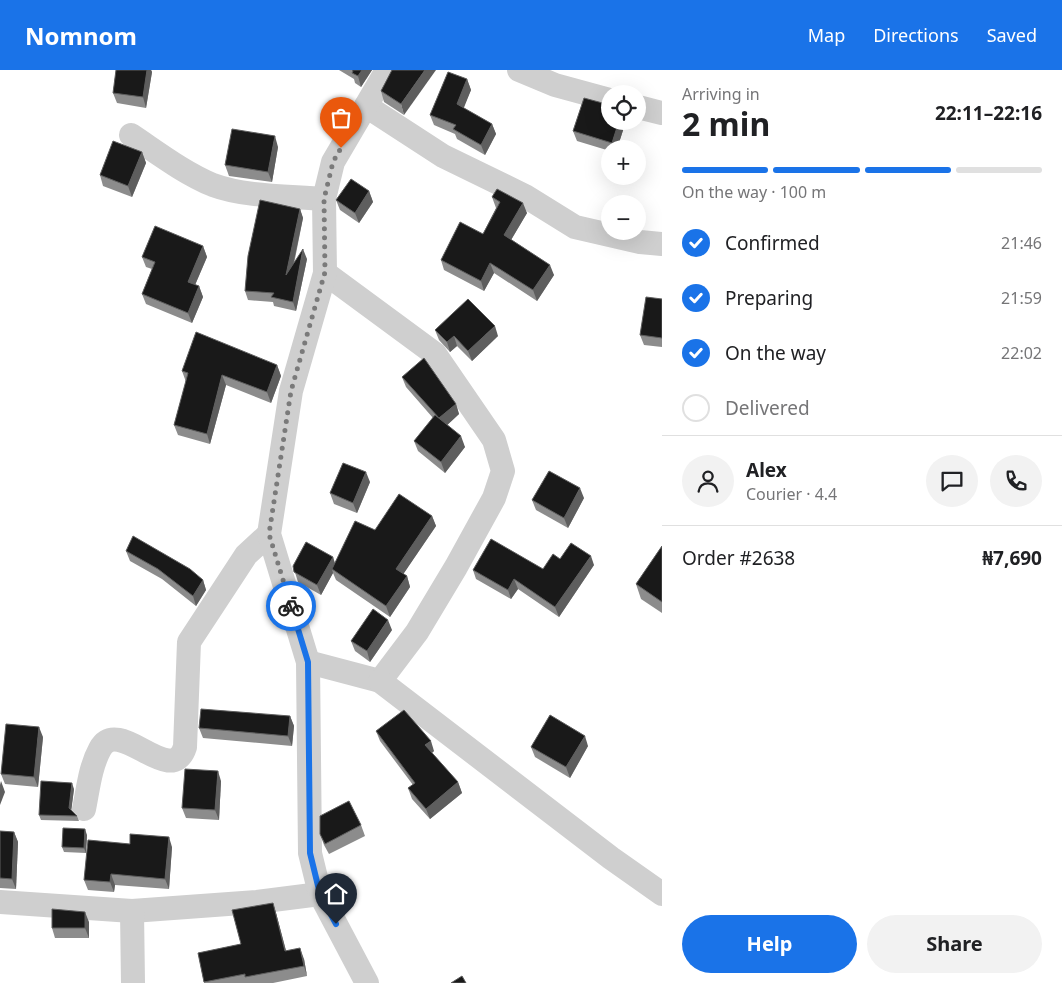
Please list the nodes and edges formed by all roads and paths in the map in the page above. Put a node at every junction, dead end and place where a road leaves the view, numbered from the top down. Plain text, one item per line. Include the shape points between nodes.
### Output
1 (387, 70) edge
2 (519, 70) edge
3 (601, 98) edge
4 (366, 106) junction
5 (646, 109) edge
6 (662, 113) edge
7 (131, 135) dead end
8 (324, 199) junction
9 (662, 244) edge
10 (325, 272) junction
11 (269, 534) junction
12 (308, 662) junction
13 (380, 681) junction
14 (84, 809) dead end
15 (320, 894) junction
16 (662, 894) edge
17 (0, 902) edge
18 (132, 911) junction
19 (133, 983) edge
20 (367, 983) edge

1 - 4 street
2 - 3 street via 555,85
4 - 8 street via 333,162
4 - 9 street via 443,156 525,196 575,227
5 - 6 street
7 - 8 street via 194,176 216,186
8 - 10 street
10 - 11 street via 291,391
10 - 13 street via 435,354 494,440 503,471 494,498 456,567 417,632
11 - 12 street
11 - 14 street via 246,555 189,642 182,757 176,761 166,760 118,739 107,741 100,748
12 - 13 street
12 - 15 street via 310,853
13 - 16 street
15 - 18 street
15 - 20 street
17 - 18 street
18 - 19 street

